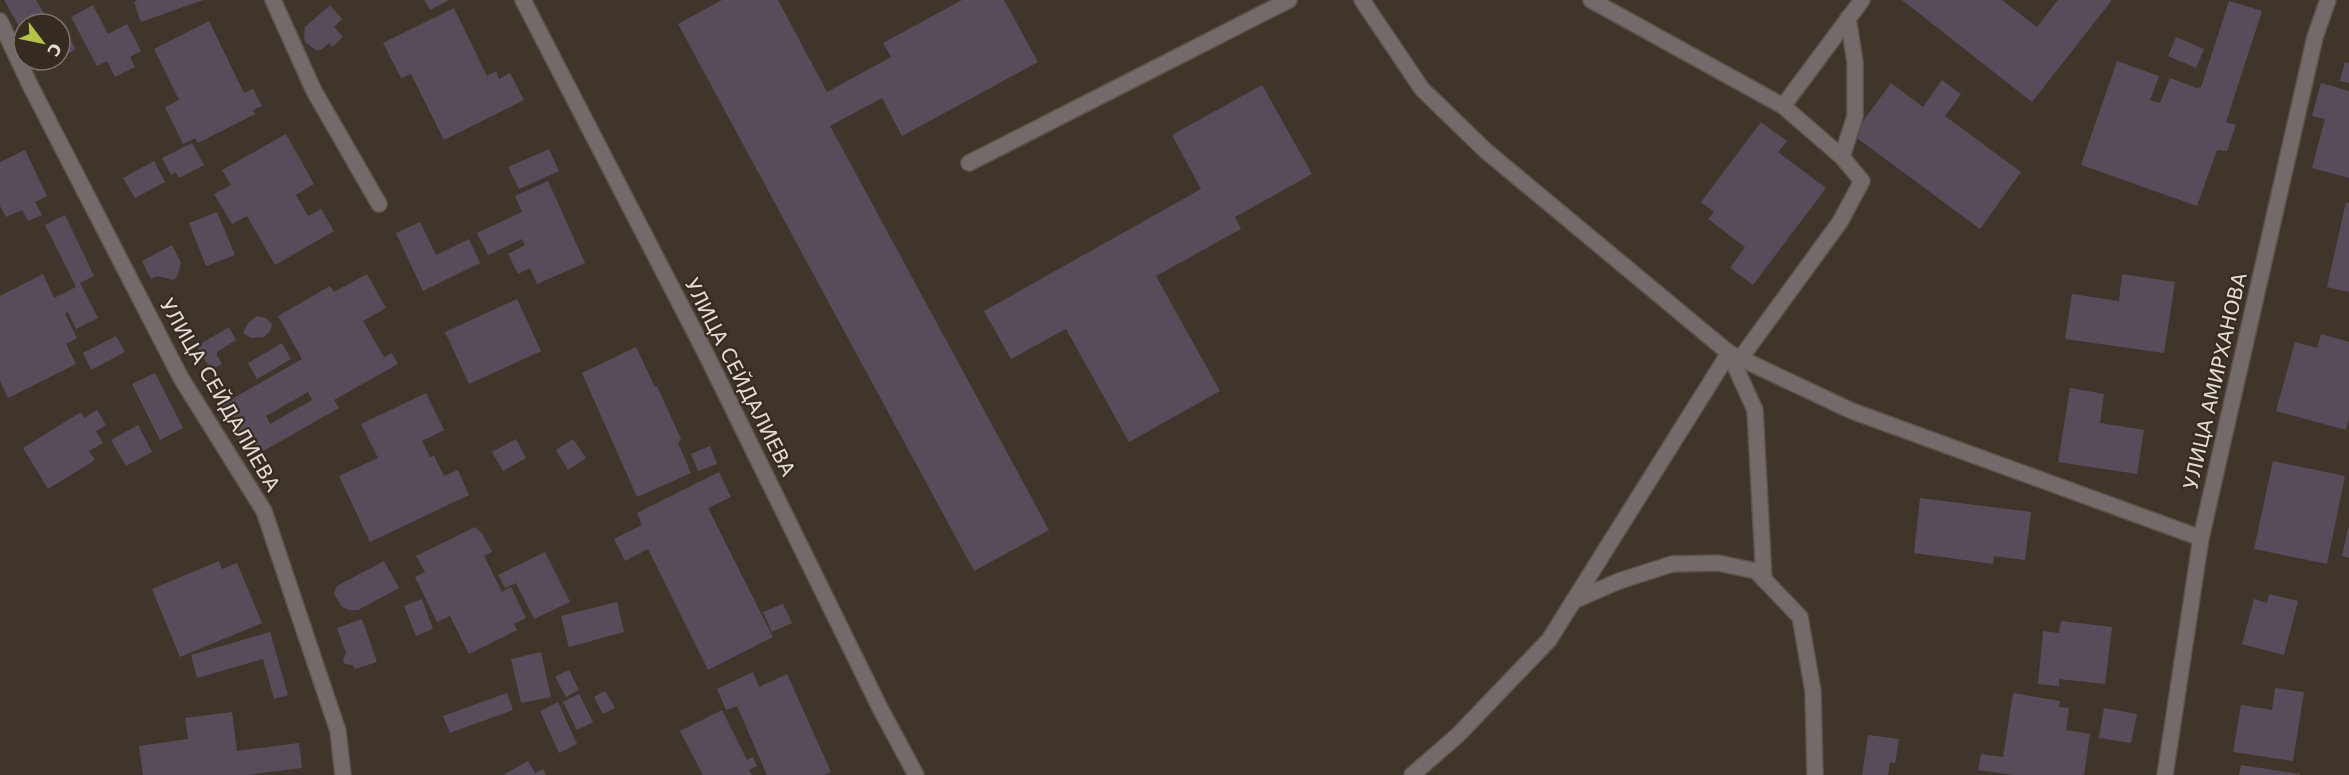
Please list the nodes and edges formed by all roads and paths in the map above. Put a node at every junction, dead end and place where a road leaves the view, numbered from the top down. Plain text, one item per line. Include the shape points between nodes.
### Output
1 (273, 0) edge
2 (523, 0) edge
3 (1289, 0) edge
4 (1362, 0) edge
5 (1591, 0) edge
6 (1862, 0) edge
7 (2328, 0) edge
8 (1848, 18) junction
9 (0, 21) edge
10 (1783, 106) junction
11 (1842, 157) junction
12 (969, 163) dead end
13 (379, 204) dead end
14 (1735, 356) junction
15 (2201, 538) junction
16 (1764, 580) junction
17 (1573, 601) junction
18 (343, 775) edge
19 (916, 775) edge
20 (1412, 775) edge
21 (1815, 775) edge
22 (2165, 775) edge

1 - 13 street via 314,90
2 - 19 street, УЛИЦА СЕЙДАЛИЕВА via 706,354
3 - 12 street
4 - 14 street via 1422,89 1486,152
5 - 10 street
6 - 8 street
7 - 15 street, УЛИЦА АМИРХАНОВА via 2315,37
8 - 10 street
8 - 11 street via 1855,116
9 - 18 street, УЛИЦА СЕЙДАЛИЕВА via 181,378 264,512 338,731
10 - 11 street
11 - 14 street via 1862,181 1840,222
14 - 15 street via 1852,411
14 - 16 street via 1755,410
14 - 17 street
15 - 22 street, УЛИЦА АМИРХАНОВА
16 - 17 street via 1755,572 1718,563 1672,564
16 - 21 street via 1800,617 1813,691
17 - 20 street via 1549,640 1458,735

